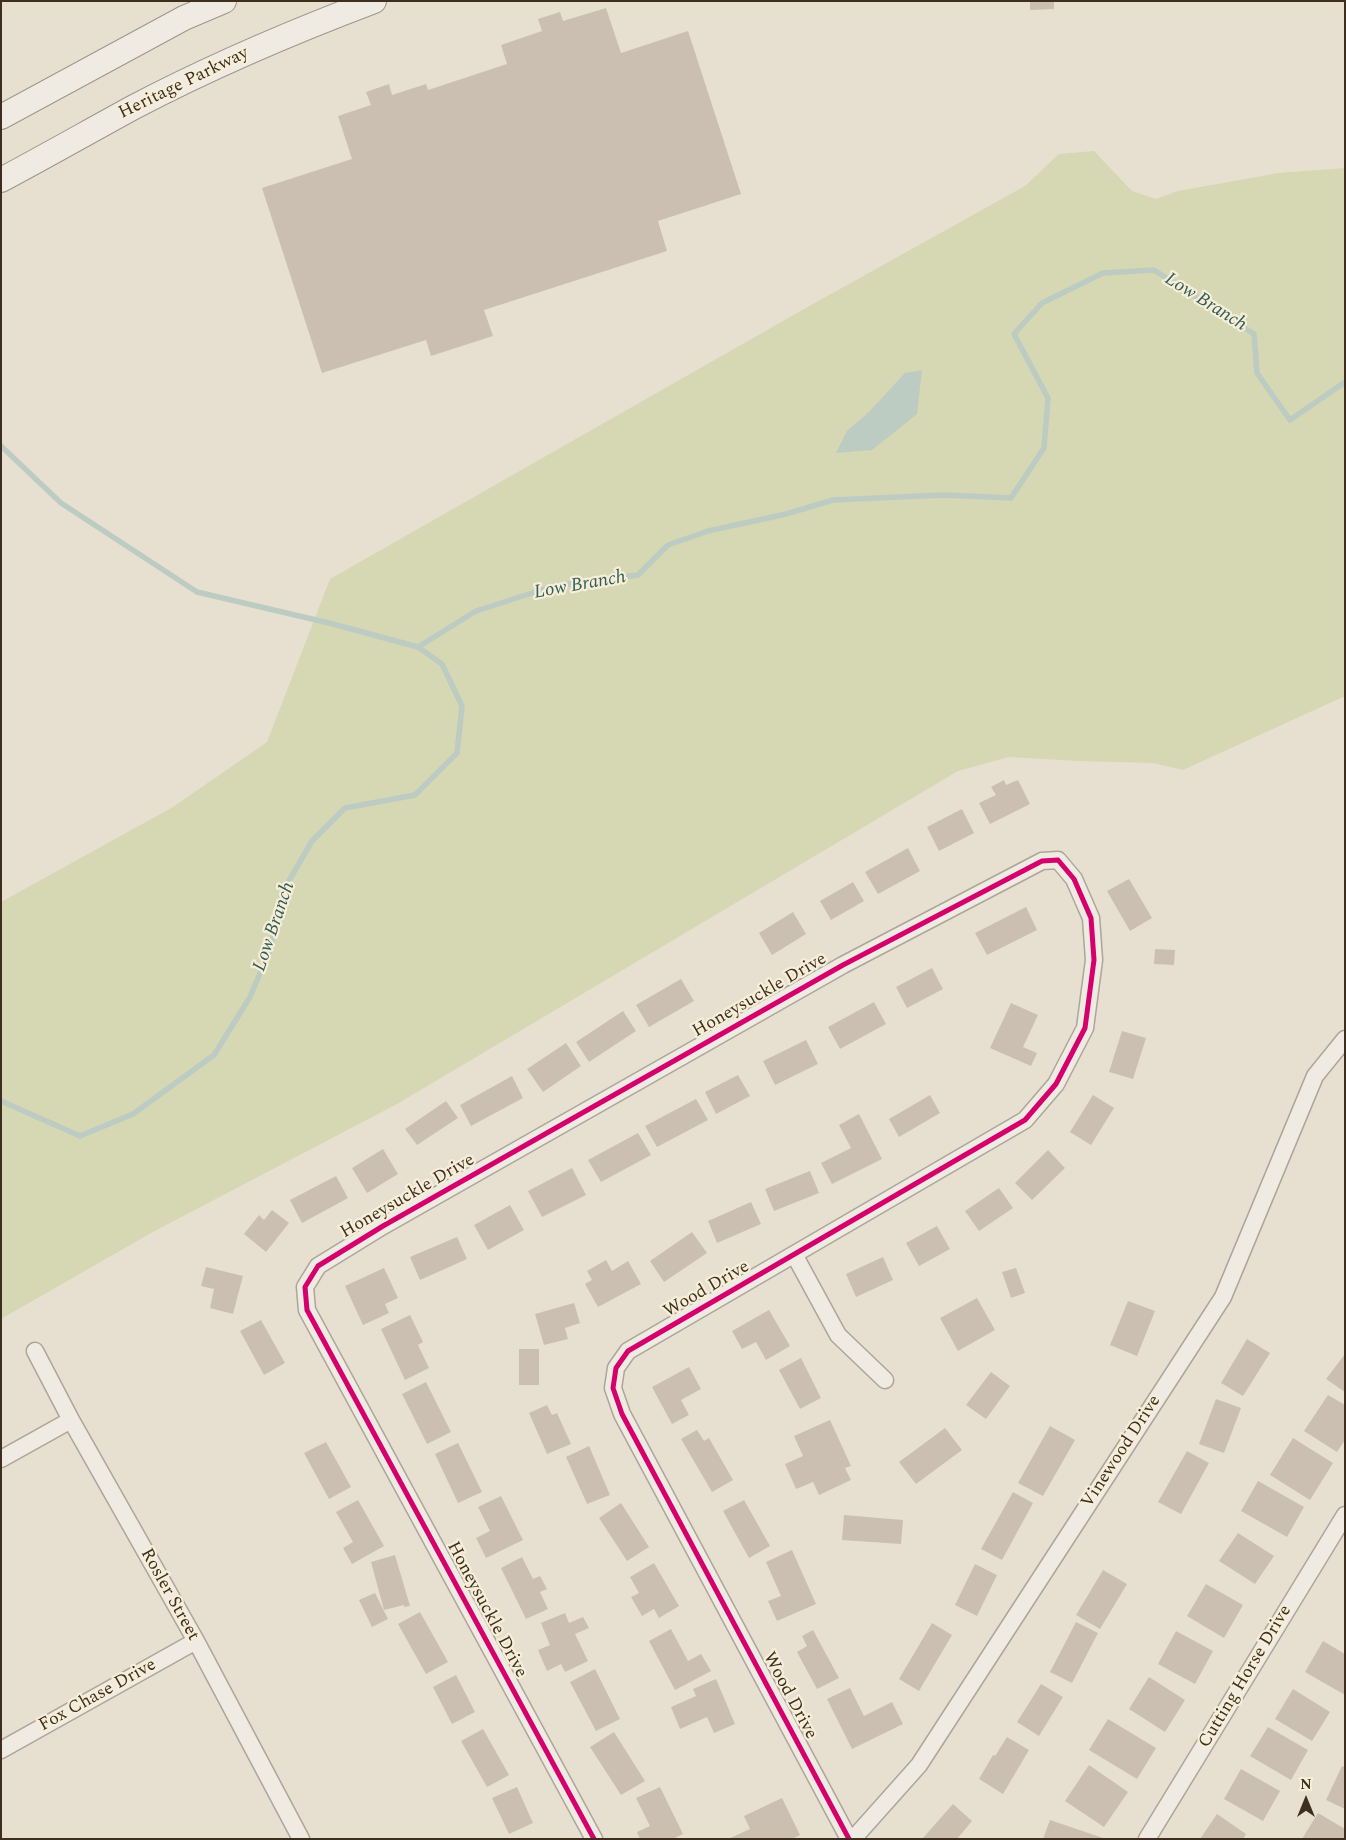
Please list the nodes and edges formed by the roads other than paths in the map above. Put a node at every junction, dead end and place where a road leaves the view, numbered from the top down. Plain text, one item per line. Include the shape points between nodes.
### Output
1 (224, 1) edge
2 (374, 1) edge
3 (1, 118) edge
4 (1, 180) edge
5 (1058, 860) joint
6 (1345, 1039) edge
7 (795, 1256) junction
8 (36, 1351) dead end
9 (885, 1380) dead end
10 (71, 1420) junction
11 (1, 1459) edge
12 (1345, 1515) edge
13 (196, 1641) junction
14 (1, 1750) edge
15 (302, 1839) edge
16 (594, 1839) edge
17 (849, 1839) edge
18 (853, 1839) edge
19 (1147, 1839) edge

1 - 3 main road via 184,18
2 - 4 main road, Heritage Parkway via 230,60
5 - 7 street, Wood Drive via 1074,879 1091,918 1094,960 1085,1028 1056,1084 1025,1120
5 - 16 street, Honeysuckle Drive via 1042,861 808,985 383,1226 318,1266 305,1287 307,1310
6 - 18 street, Vinewood Drive via 1315,1076 1223,1297 919,1764
7 - 9 street via 838,1335
7 - 17 street, Wood Drive via 628,1351 616,1368 613,1388 622,1414
8 - 10 street, Rosler Street
10 - 11 street
10 - 13 street, Rosler Street
12 - 19 street, Cutting Horse Drive
13 - 14 street, Fox Chase Drive
13 - 15 street, Rosler Street

